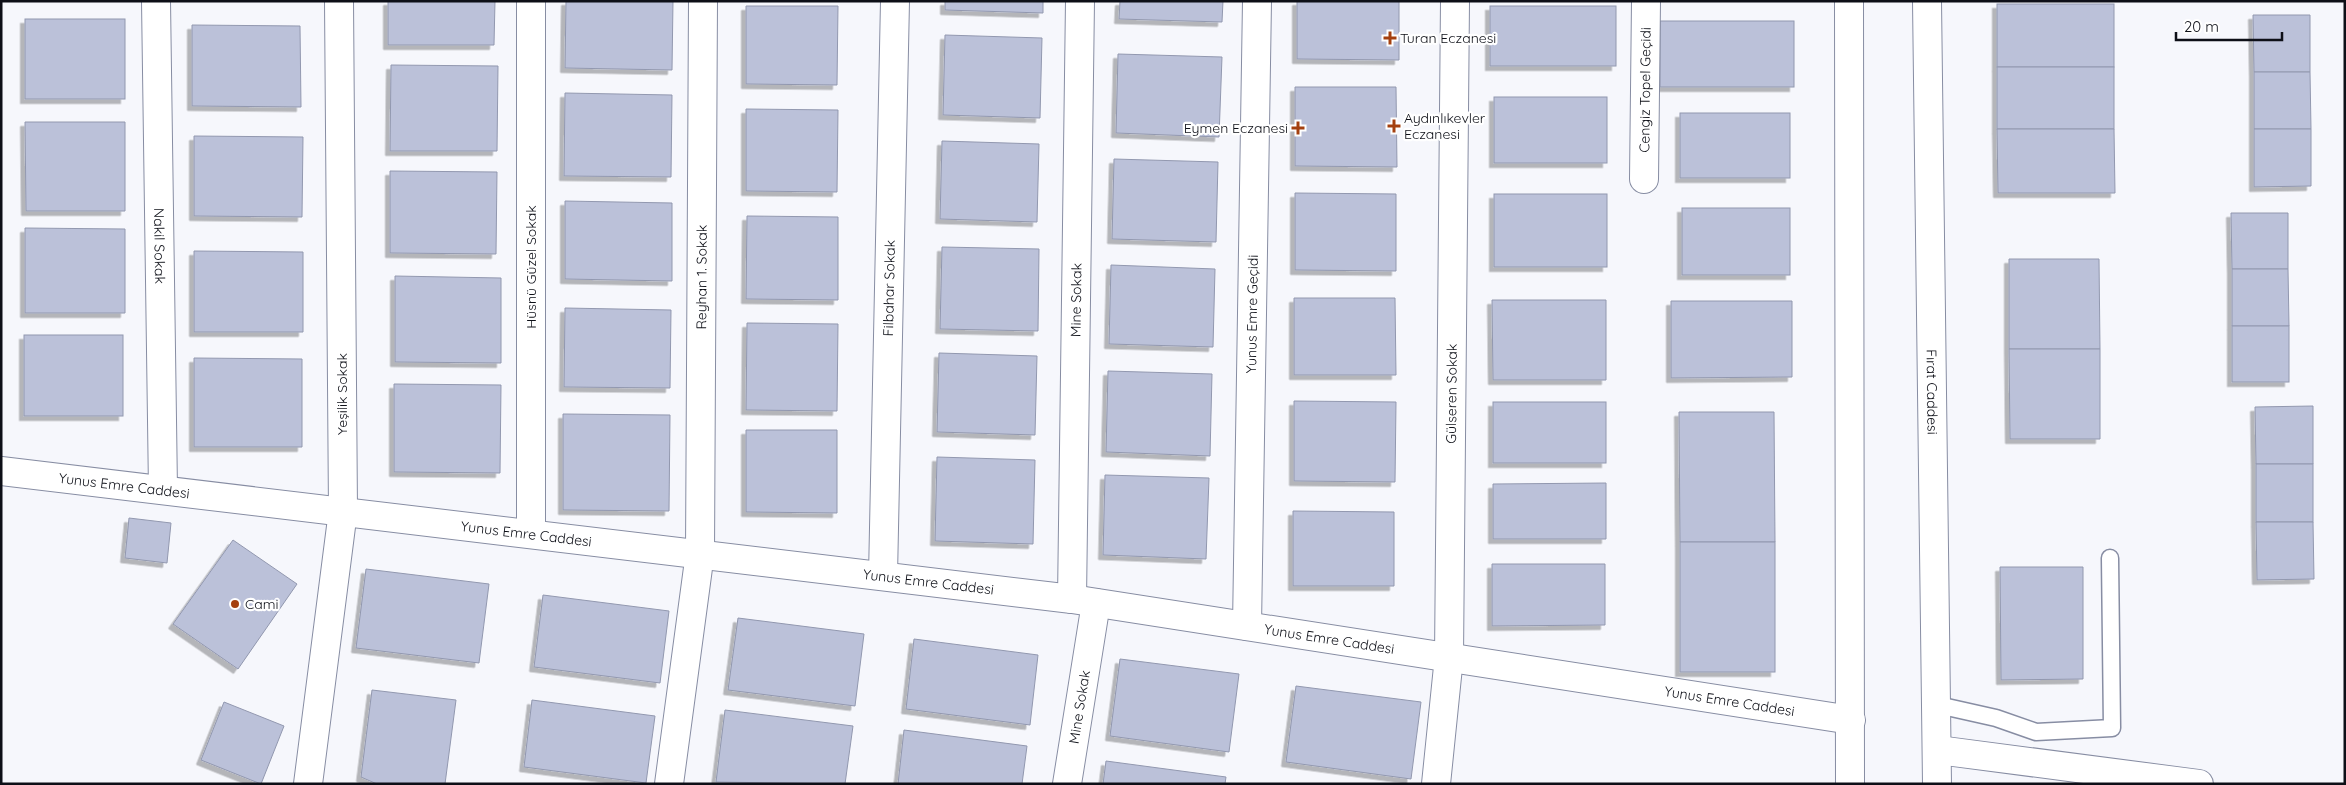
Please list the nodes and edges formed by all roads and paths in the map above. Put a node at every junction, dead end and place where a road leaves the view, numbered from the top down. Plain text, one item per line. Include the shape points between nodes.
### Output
1 (156, 1) edge
2 (340, 1) edge
3 (532, 1) edge
4 (703, 1) edge
5 (895, 1) edge
6 (1080, 1) edge
7 (1257, 1) edge
8 (1455, 1) edge
9 (1646, 1) edge
10 (1849, 1) edge
11 (1927, 1) edge
12 (1644, 179) dead end
13 (1, 470) edge
14 (164, 490) junction
15 (343, 511) junction
16 (531, 533) junction
17 (700, 553) junction
18 (2110, 558) dead end
19 (883, 576) junction
20 (1084, 601) junction
21 (1247, 626) junction
22 (1449, 657) junction
23 (1938, 704) junction
24 (1851, 720) junction
25 (1938, 750) junction
26 (1441, 783) edge
27 (308, 784) edge
28 (669, 784) edge
29 (1067, 784) edge
30 (1850, 784) edge
31 (1937, 784) edge
32 (2200, 784) edge

1 - 14 street, Nakil Sokak
2 - 15 street, Yeşilik Sokak
3 - 16 street, Hüsnü Güzel Sokak
4 - 17 street, Reyhan 1. Sokak
5 - 19 street, Filbahar Sokak
6 - 20 street, Mine Sokak
7 - 21 street, Yunus Emre Geçidi
8 - 22 street, Gülseren Sokak
9 - 12 street, Cengiz Topel Geçidi
10 - 24 street
11 - 23 street, Fırat Caddesi
13 - 14 street, Yunus Emre Caddesi
14 - 15 street, Yunus Emre Caddesi
15 - 16 street, Yunus Emre Caddesi
15 - 27 street, Yeşilik Sokak
16 - 17 street, Yunus Emre Caddesi
17 - 19 street, Yunus Emre Caddesi
17 - 28 street, Reyhan 1. Sokak
18 - 23 lane via 2112,728 2036,732
19 - 20 street, Yunus Emre Caddesi
20 - 21 street, Yunus Emre Caddesi
20 - 29 street, Mine Sokak
21 - 22 street, Yunus Emre Caddesi
22 - 24 street, Yunus Emre Caddesi
22 - 26 street, Gülseren Sokak
23 - 25 street, Fırat Caddesi
24 - 30 street
25 - 31 street, Fırat Caddesi
25 - 32 street

